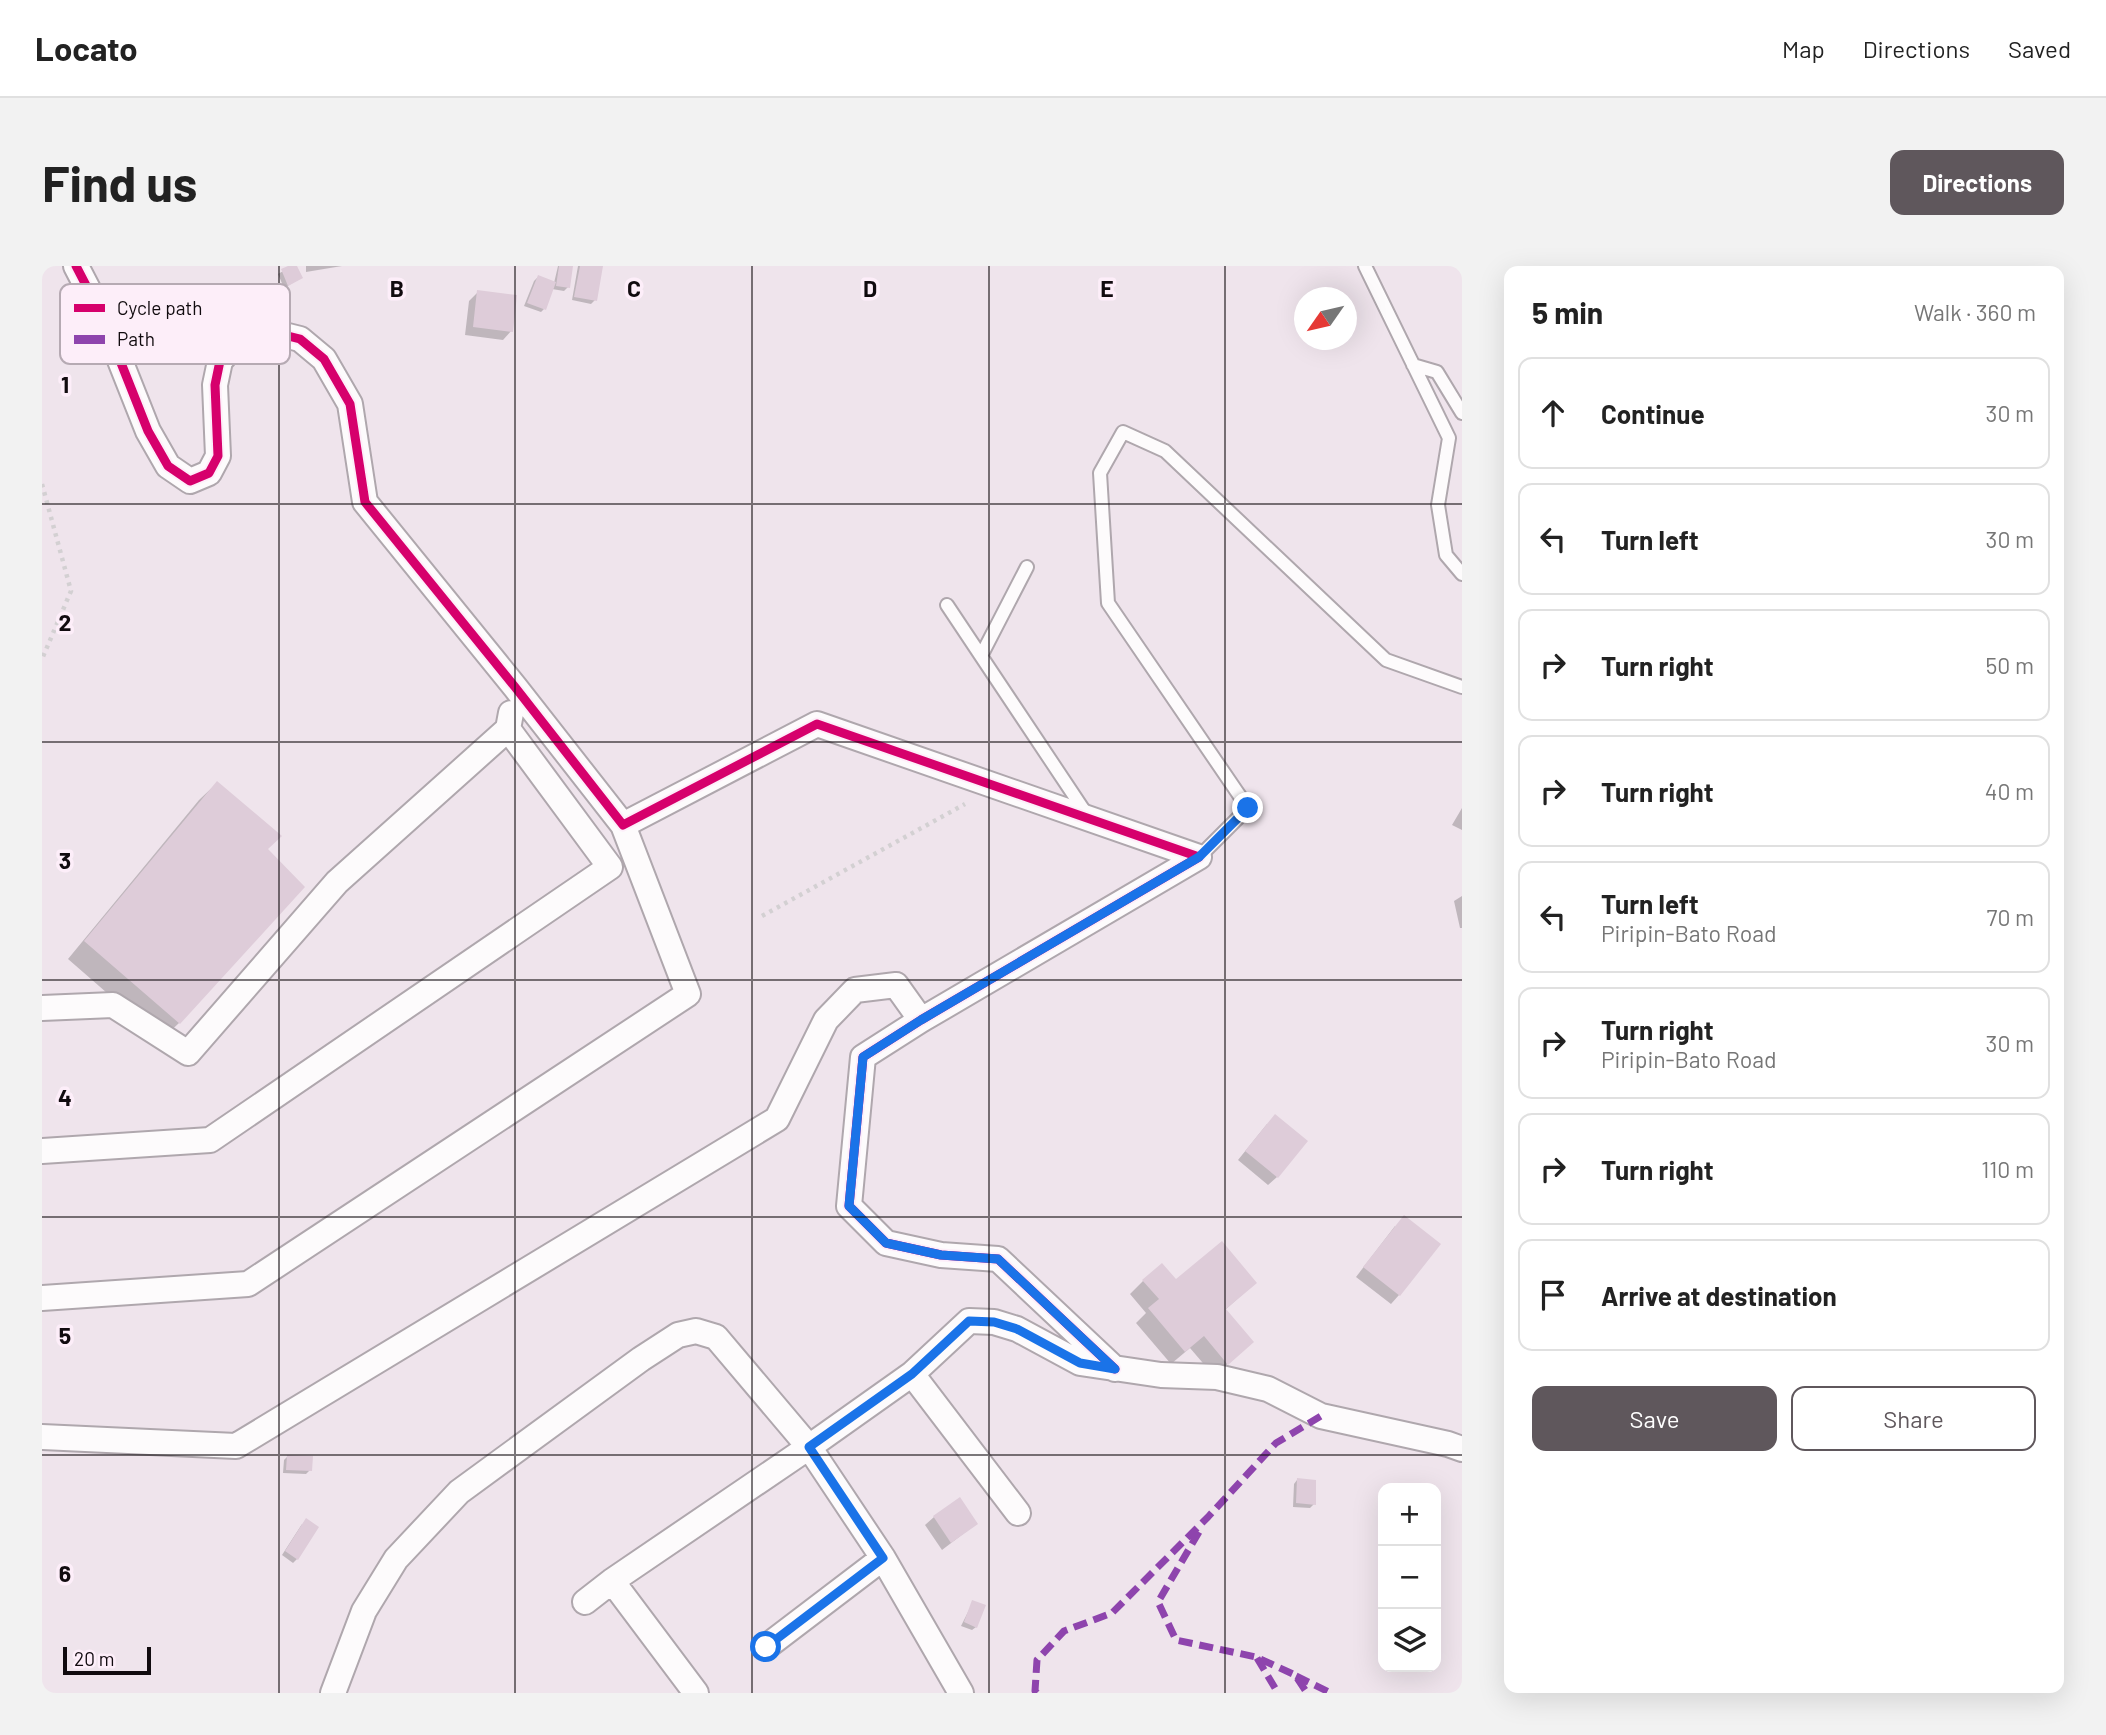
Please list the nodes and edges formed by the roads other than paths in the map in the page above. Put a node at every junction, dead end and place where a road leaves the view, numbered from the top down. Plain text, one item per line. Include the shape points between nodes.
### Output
1 (76, 266) edge
2 (1365, 266) edge
3 (85, 284) edge
4 (290, 336) edge
5 (121, 364) edge
6 (219, 364) edge
7 (1413, 365) junction
8 (1462, 413) edge
9 (1027, 567) dead end
10 (1462, 574) edge
11 (947, 605) dead end
12 (981, 656) junction
13 (515, 687) junction
14 (1462, 687) edge
15 (508, 729) junction
16 (1089, 818) junction
17 (623, 825) junction
18 (1199, 857) junction
19 (42, 1008) edge
20 (921, 1020) junction
21 (42, 1151) edge
22 (42, 1298) edge
23 (1115, 1369) junction
24 (912, 1374) junction
25 (42, 1437) edge
26 (809, 1447) junction
27 (1462, 1449) edge
28 (1018, 1513) dead end
29 (883, 1558) junction
30 (612, 1581) junction
31 (585, 1602) dead end
32 (766, 1647) dead end
33 (333, 1693) edge
34 (696, 1693) edge
35 (961, 1693) edge

1 - 3 street
2 - 7 lane
4 - 13 street via 324,359 350,404 365,502
5 - 6 street via 148,431 168,466 190,481 209,473 218,456 215,385
7 - 8 lane via 1437,372
7 - 10 lane via 1449,438 1438,505 1446,555
9 - 12 lane
11 - 12 lane
12 - 16 lane
13 - 15 street
13 - 17 street
14 - 18 lane via 1386,660 1165,451 1123,432 1100,473 1108,603 1248,808
15 - 19 street via 337,882 188,1053 113,1005
15 - 21 street via 610,867 210,1140
16 - 17 street via 817,724
16 - 18 street
17 - 22 street via 688,994 248,1284
18 - 20 street
20 - 23 street via 863,1057 849,1206 886,1243 941,1255 998,1259
20 - 25 street via 896,985 855,990 826,1020 776,1119 236,1446
23 - 24 street via 1080,1363 1017,1329 969,1321
23 - 27 street via 1217,1377 1268,1389 1321,1416
24 - 26 street
24 - 28 street
26 - 29 street
26 - 30 street
26 - 33 street via 716,1337 696,1331 678,1335 459,1492 396,1559 364,1611
29 - 32 street
29 - 35 street
30 - 31 street
30 - 34 street

